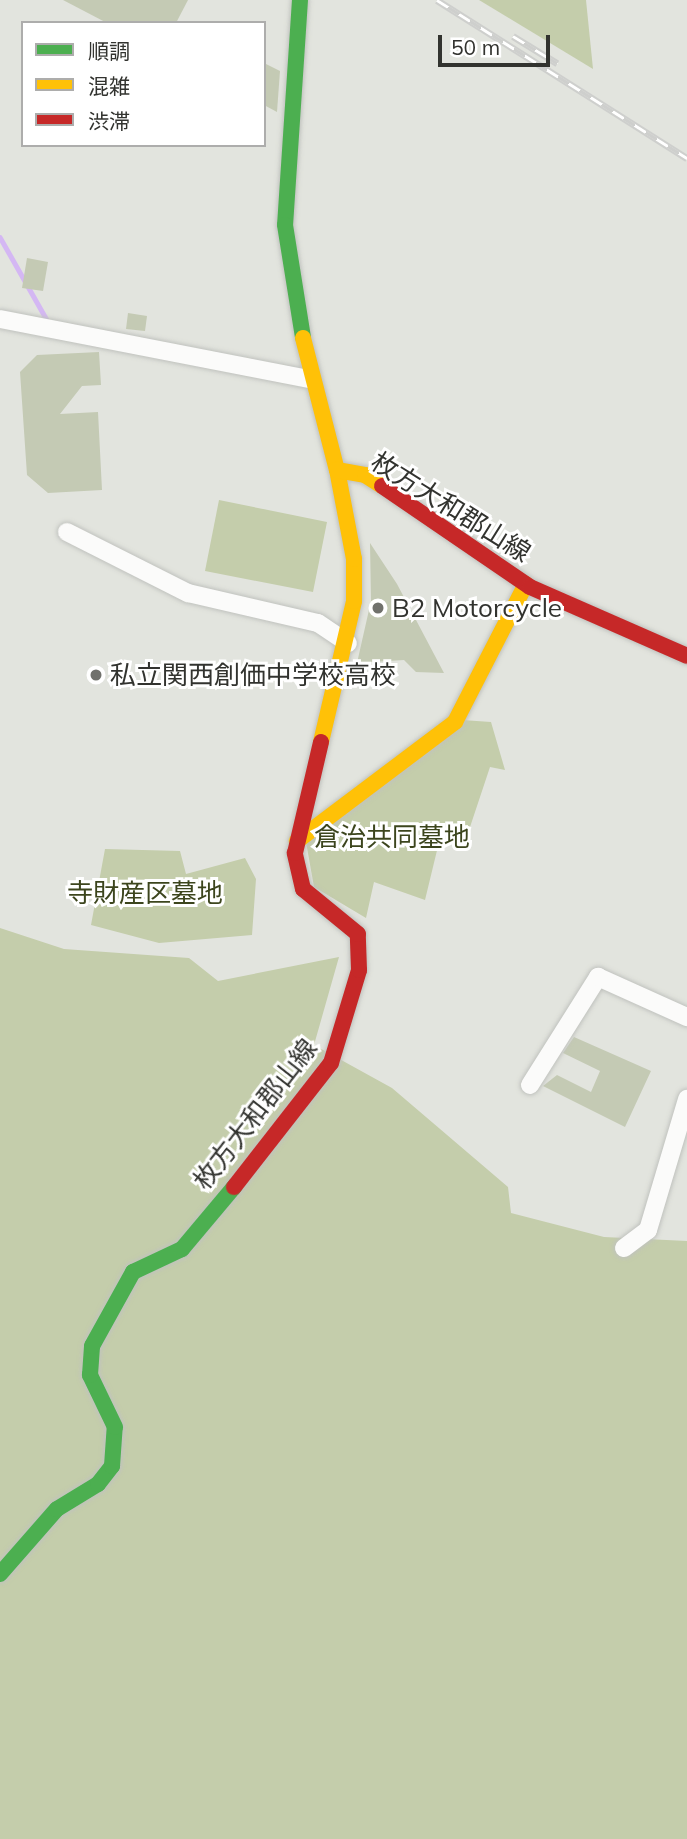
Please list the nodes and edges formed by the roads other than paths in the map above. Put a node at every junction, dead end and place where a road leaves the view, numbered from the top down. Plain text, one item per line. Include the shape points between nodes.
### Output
1 (300, 0) edge
2 (0, 319) edge
3 (310, 379) junction
4 (337, 470) junction
5 (67, 532) dead end
6 (526, 584) junction
7 (348, 643) junction
8 (687, 656) edge
9 (297, 841) junction
10 (687, 1017) edge
11 (530, 1085) dead end
12 (687, 1099) edge
13 (624, 1248) dead end
14 (0, 1574) edge

1 - 3 main road via 285,225
2 - 3 street
3 - 4 main road
4 - 6 main road, 枚方大和郡山線 via 365,475
4 - 7 main road, 枚方大和郡山線 via 354,559
5 - 7 street via 188,593 318,623
6 - 8 main road, 枚方大和郡山線
6 - 9 main road via 455,722
7 - 9 main road, 枚方大和郡山線
9 - 14 main road, 枚方大和郡山線 via 296,875 303,889 347,922 361,950 335,1052 198,1233 182,1249 133,1272 92,1346 90,1374 115,1427 112,1466 98,1484 57,1509
10 - 11 street via 598,977
12 - 13 street via 648,1230

